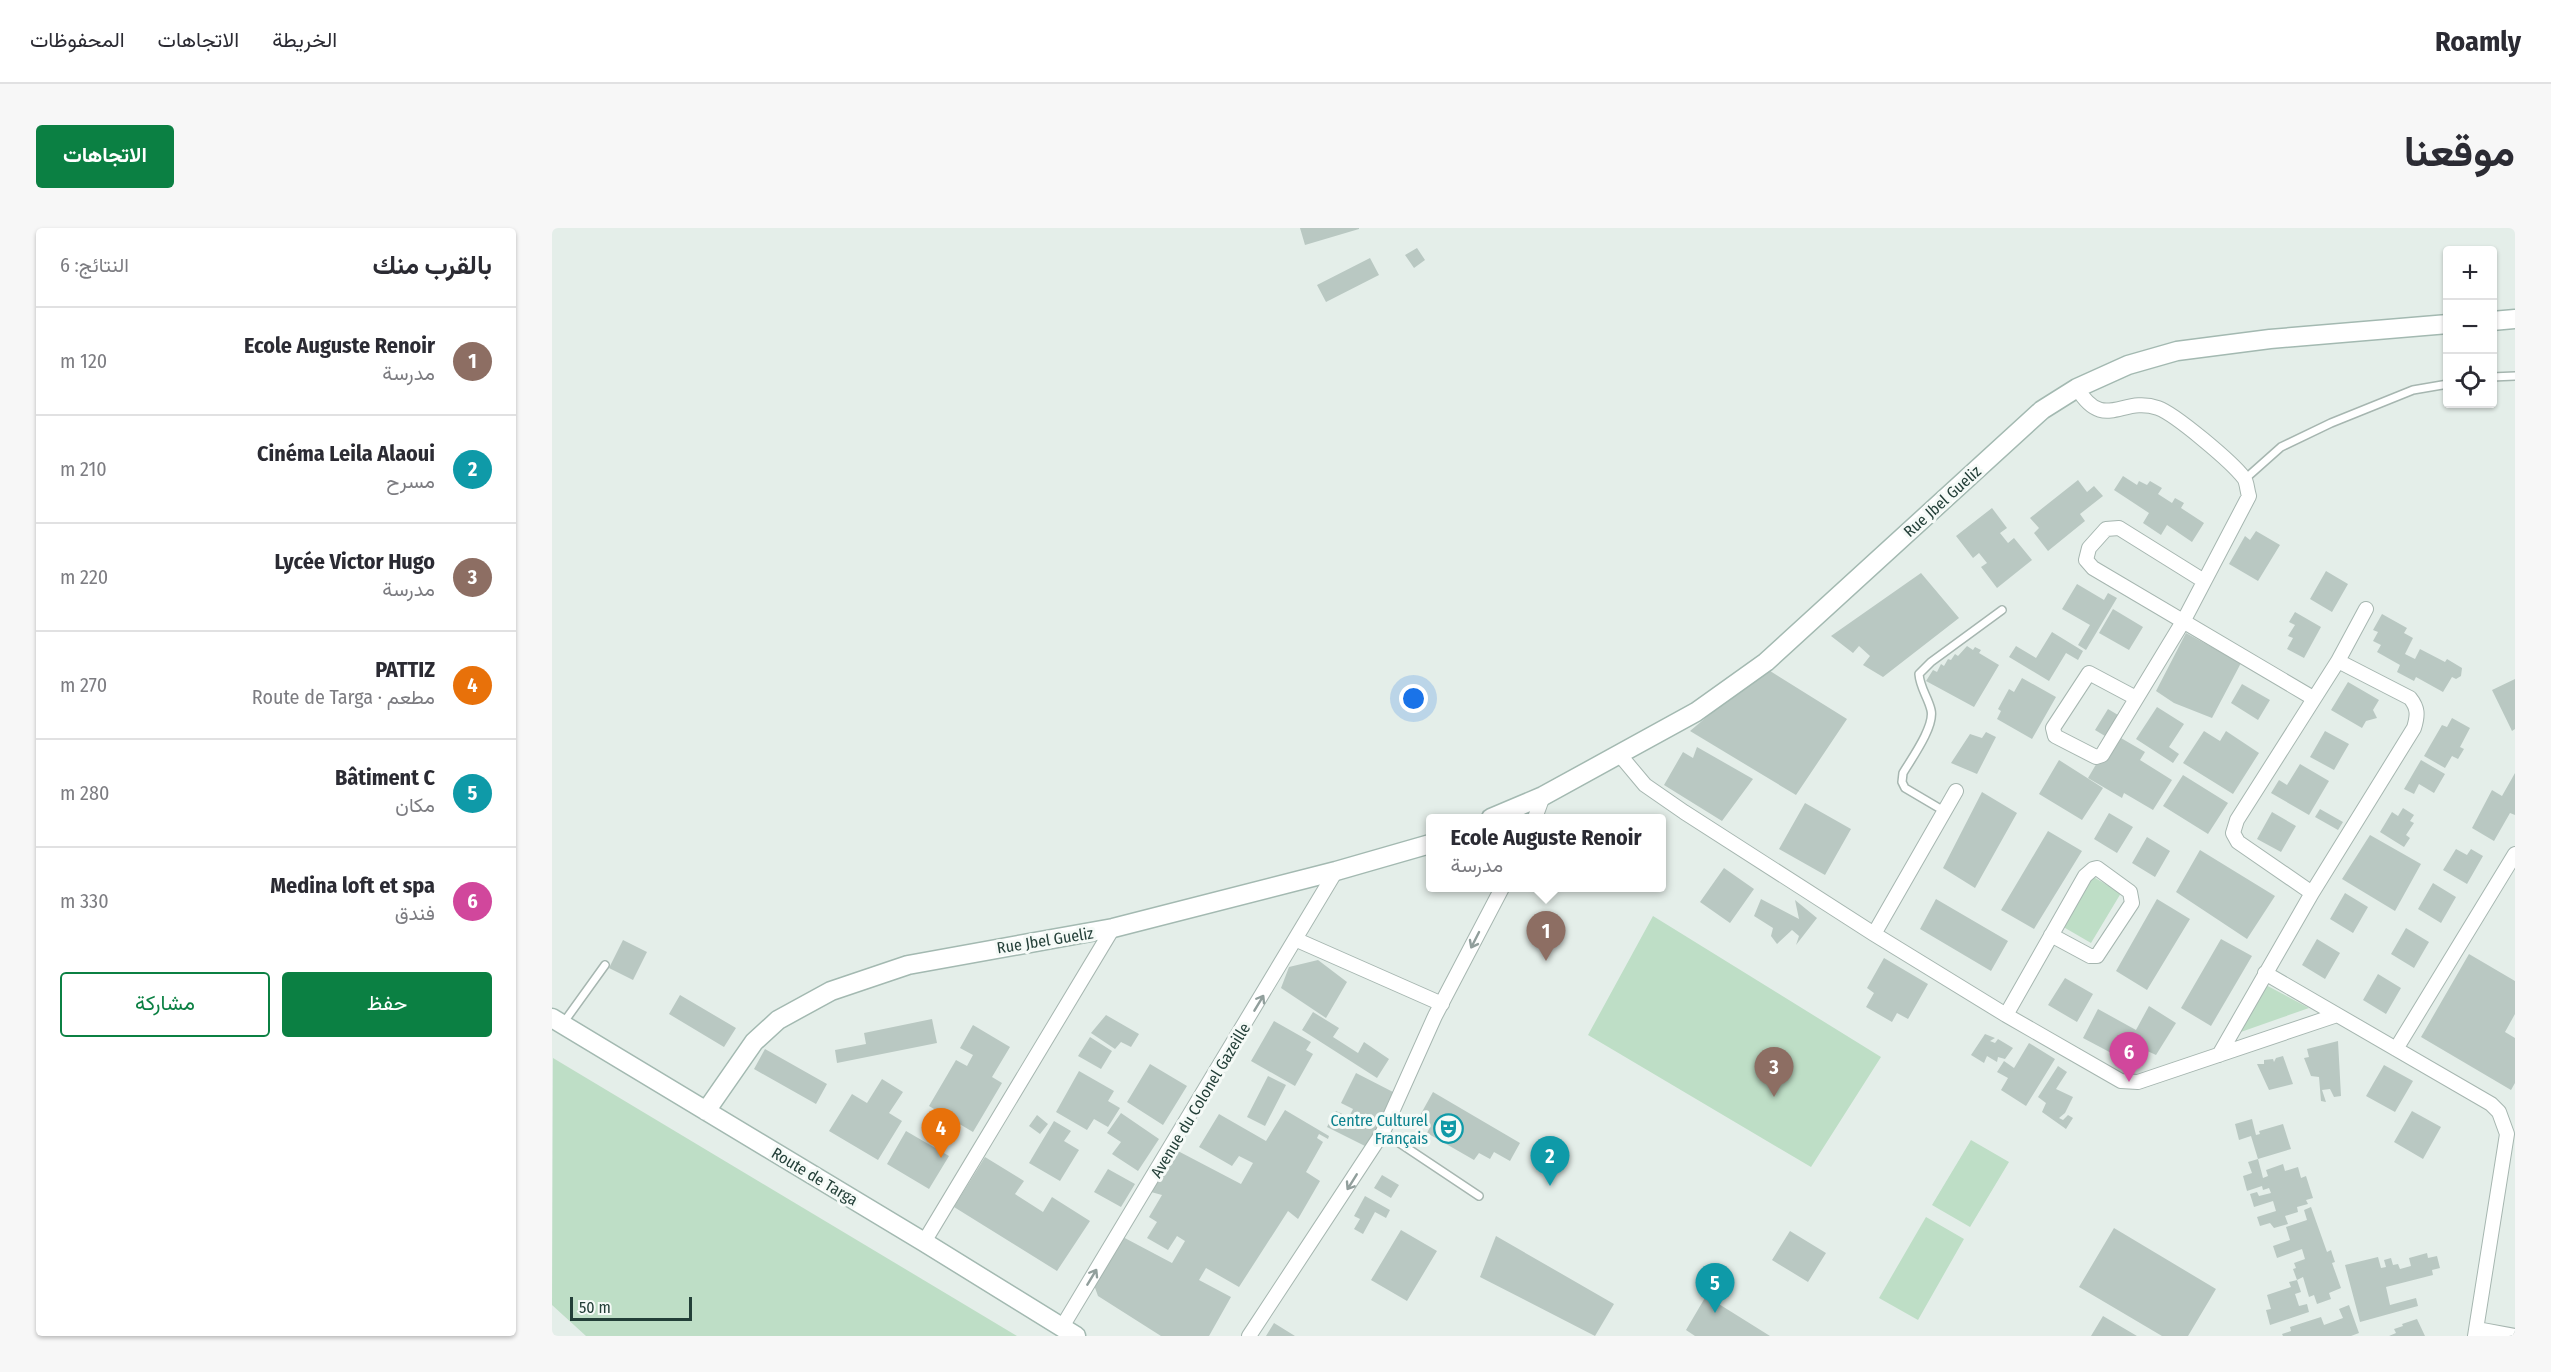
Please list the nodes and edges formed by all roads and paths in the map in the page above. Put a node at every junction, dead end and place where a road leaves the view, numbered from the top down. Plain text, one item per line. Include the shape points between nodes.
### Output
1 (2515, 319) edge
2 (2497, 321) edge
3 (2443, 324) edge
4 (2515, 376) edge
5 (2497, 377) edge
6 (2443, 385) edge
7 (2077, 388) junction
8 (2245, 479) junction
9 (2204, 581) junction
10 (2366, 609) dead end
11 (2002, 610) dead end
12 (2184, 621) junction
13 (2338, 661) junction
14 (2136, 698) junction
15 (2313, 698) junction
16 (1619, 754) junction
17 (1956, 791) dead end
18 (1543, 796) junction
19 (1944, 811) junction
20 (1502, 814) edge
21 (1537, 814) edge
22 (1426, 845) edge
23 (2515, 854) edge
24 (1336, 871) junction
25 (1500, 892) edge
26 (2312, 893) junction
27 (1113, 928) junction
28 (1874, 934) junction
29 (2051, 935) junction
30 (1297, 940) junction
31 (605, 965) dead end
32 (2265, 973) junction
33 (1442, 1004) junction
34 (2006, 1015) junction
35 (2337, 1015) junction
36 (557, 1021) edge
37 (2396, 1048) junction
38 (2219, 1054) junction
39 (706, 1111) junction
40 (1383, 1132) junction
41 (1479, 1196) dead end
42 (924, 1242) junction
43 (1069, 1332) edge
44 (2476, 1333) edge
45 (1249, 1336) edge
46 (2515, 1336) edge

1 - 2 street
3 - 7 street, Rue Jbel Gueliz via 2177,351 2128,365
4 - 5 lane
6 - 8 lane via 2413,390 2331,423 2281,447
7 - 8 street via 2095,410 2157,407 2175,417
7 - 16 street, Rue Jbel Gueliz via 2042,410 1766,662 1696,712
8 - 9 street via 2248,496
9 - 12 street
9 - 12 street via 2119,528 2106,529 2089,548 2089,565
10 - 13 street
11 - 19 lane via 1919,674 1932,716 1902,782 1905,788
12 - 14 street
12 - 15 street
13 - 15 street
13 - 26 street via 2410,698 2418,717
14 - 14 street via 2099,756 2055,736 2053,728 2090,673
15 - 26 street via 2237,820 2233,833 2238,842
16 - 18 street, Rue Jbel Gueliz
16 - 28 street via 1655,792
17 - 19 street
18 - 20 street, Rue Jbel Gueliz
18 - 21 street
19 - 28 street
22 - 24 street, Rue Jbel Gueliz
23 - 37 street
24 - 27 street, Rue Jbel Gueliz
24 - 30 street, Avenue du Colonel Gazeille
25 -> 33 street
26 - 32 street
27 - 39 street, Rue Jbel Gueliz via 908,965 831,991 778,1020 754,1042
27 - 42 street
28 - 34 street
29 - 29 street via 2093,869 2130,892 2132,903 2097,956
29 - 34 street
30 - 33 street
43 -> 30 street, Avenue du Colonel Gazeille
31 - 36 lane
32 - 35 street
32 - 38 street
33 - 40 street
34 - 38 street via 2130,1083
35 - 37 street
35 - 38 street
36 - 39 street, Route de Targa
37 - 44 street via 2491,1104 2505,1122 2507,1134
39 - 42 street, Route de Targa
40 - 41 lane
40 -> 45 street
42 - 43 street, Route de Targa
44 - 46 street

